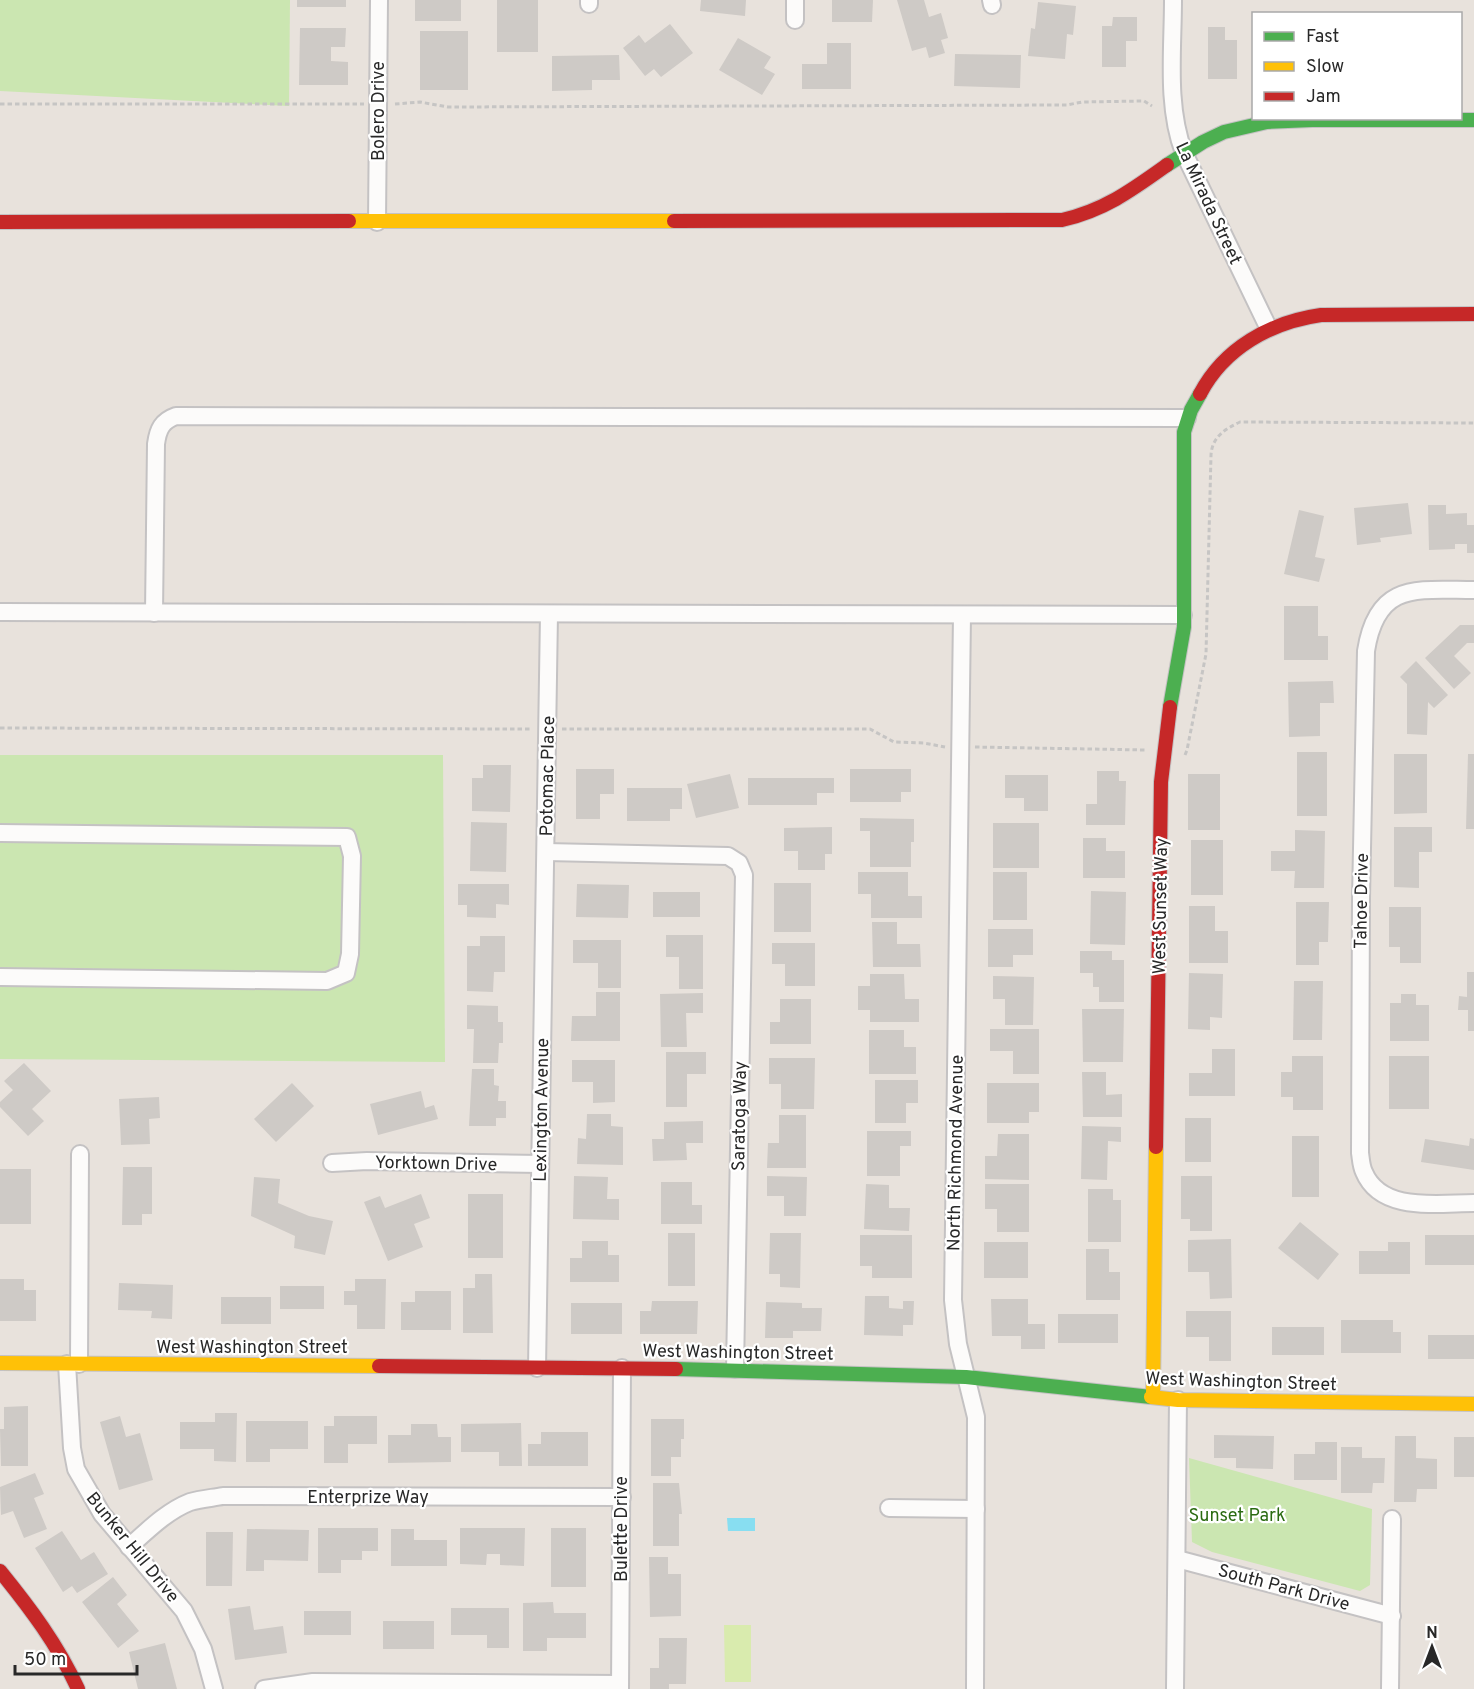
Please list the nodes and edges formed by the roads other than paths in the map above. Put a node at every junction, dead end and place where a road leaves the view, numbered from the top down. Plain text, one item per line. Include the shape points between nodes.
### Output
1 (379, 0) edge
2 (795, 0) edge
3 (1173, 0) edge
4 (795, 20) dead end
5 (1474, 120) edge
6 (1184, 153) junction
7 (0, 222) edge
8 (377, 222) junction
9 (1474, 314) edge
10 (1268, 327) junction
11 (1187, 418) junction
12 (1474, 590) edge
13 (0, 612) edge
14 (154, 613) junction
15 (549, 614) junction
16 (962, 615) junction
17 (1183, 615) junction
18 (0, 833) edge
19 (546, 852) junction
20 (739, 863) joint
21 (0, 977) edge
22 (80, 1154) dead end
23 (332, 1163) dead end
24 (540, 1164) junction
25 (1474, 1203) edge
26 (0, 1363) edge
27 (73, 1364) junction
28 (537, 1368) junction
29 (622, 1368) junction
30 (735, 1369) junction
31 (966, 1377) junction
32 (1153, 1397) junction
33 (1178, 1400) junction
34 (1474, 1404) edge
35 (621, 1497) junction
36 (889, 1508) dead end
37 (976, 1509) junction
38 (1392, 1519) dead end
39 (129, 1546) junction
40 (1177, 1559) junction
41 (0, 1571) edge
42 (1392, 1616) junction
43 (620, 1687) edge
44 (78, 1689) edge
45 (214, 1689) edge
46 (264, 1689) edge
47 (975, 1689) edge
48 (1175, 1689) edge
49 (1390, 1689) edge

1 - 8 street, Bolero Drive
2 - 4 street
3 - 6 street, La Mirada Street via 1174,116
5 - 6 street via 1268,122 1222,132
6 - 8 street via 1106,207 1062,220
6 - 10 street, La Mirada Street
7 - 8 street
9 - 10 street via 1307,315
10 - 11 street via 1243,344 1218,369
11 - 14 street via 176,416 162,425 156,444
11 - 17 street, West Sunset Way
12 - 25 street, Tahoe Drive via 1428,590 1394,598 1381,607 1369,634 1361,886 1360,1142 1363,1171 1374,1188 1388,1197 1406,1202
13 - 14 street
14 - 15 street
15 - 16 street
15 - 19 street, Potomac Place
16 - 17 street
16 - 31 street, North Richmond Avenue via 953,1300
17 - 32 street, West Sunset Way via 1163,753
18 - 21 street via 347,837 352,856 350,954 346,973 327,981
19 - 20 street, Potomac Place via 728,856
19 - 24 street, Lexington Avenue
20 - 30 street, Saratoga Way via 744,875
22 - 27 street, Bunker Hill Drive
23 - 24 street, Yorktown Drive
24 - 28 street, Lexington Avenue
26 - 27 street, West Washington Street
27 - 28 street, West Washington Street
27 - 39 street, Bunker Hill Drive via 72,1448 76,1469 102,1514
28 - 29 street, West Washington Street
29 - 30 street, West Washington Street
29 - 35 street, Bulette Drive
30 - 31 street, West Washington Street
31 - 32 street, West Washington Street
31 - 37 street, North Richmond Avenue via 976,1417
32 - 33 street, West Washington Street
33 - 34 street, West Washington Street
33 - 40 street
35 - 39 street, Enterprize Way via 223,1496 190,1502 176,1509
35 - 43 street, Bulette Drive
36 - 37 street
37 - 47 street, North Richmond Avenue
38 - 42 street
39 - 45 street, Bunker Hill Drive via 184,1611 203,1649
40 - 42 street, South Park Drive
40 - 48 street
41 - 44 street via 37,1615
42 - 49 street
43 - 46 street via 313,1682

